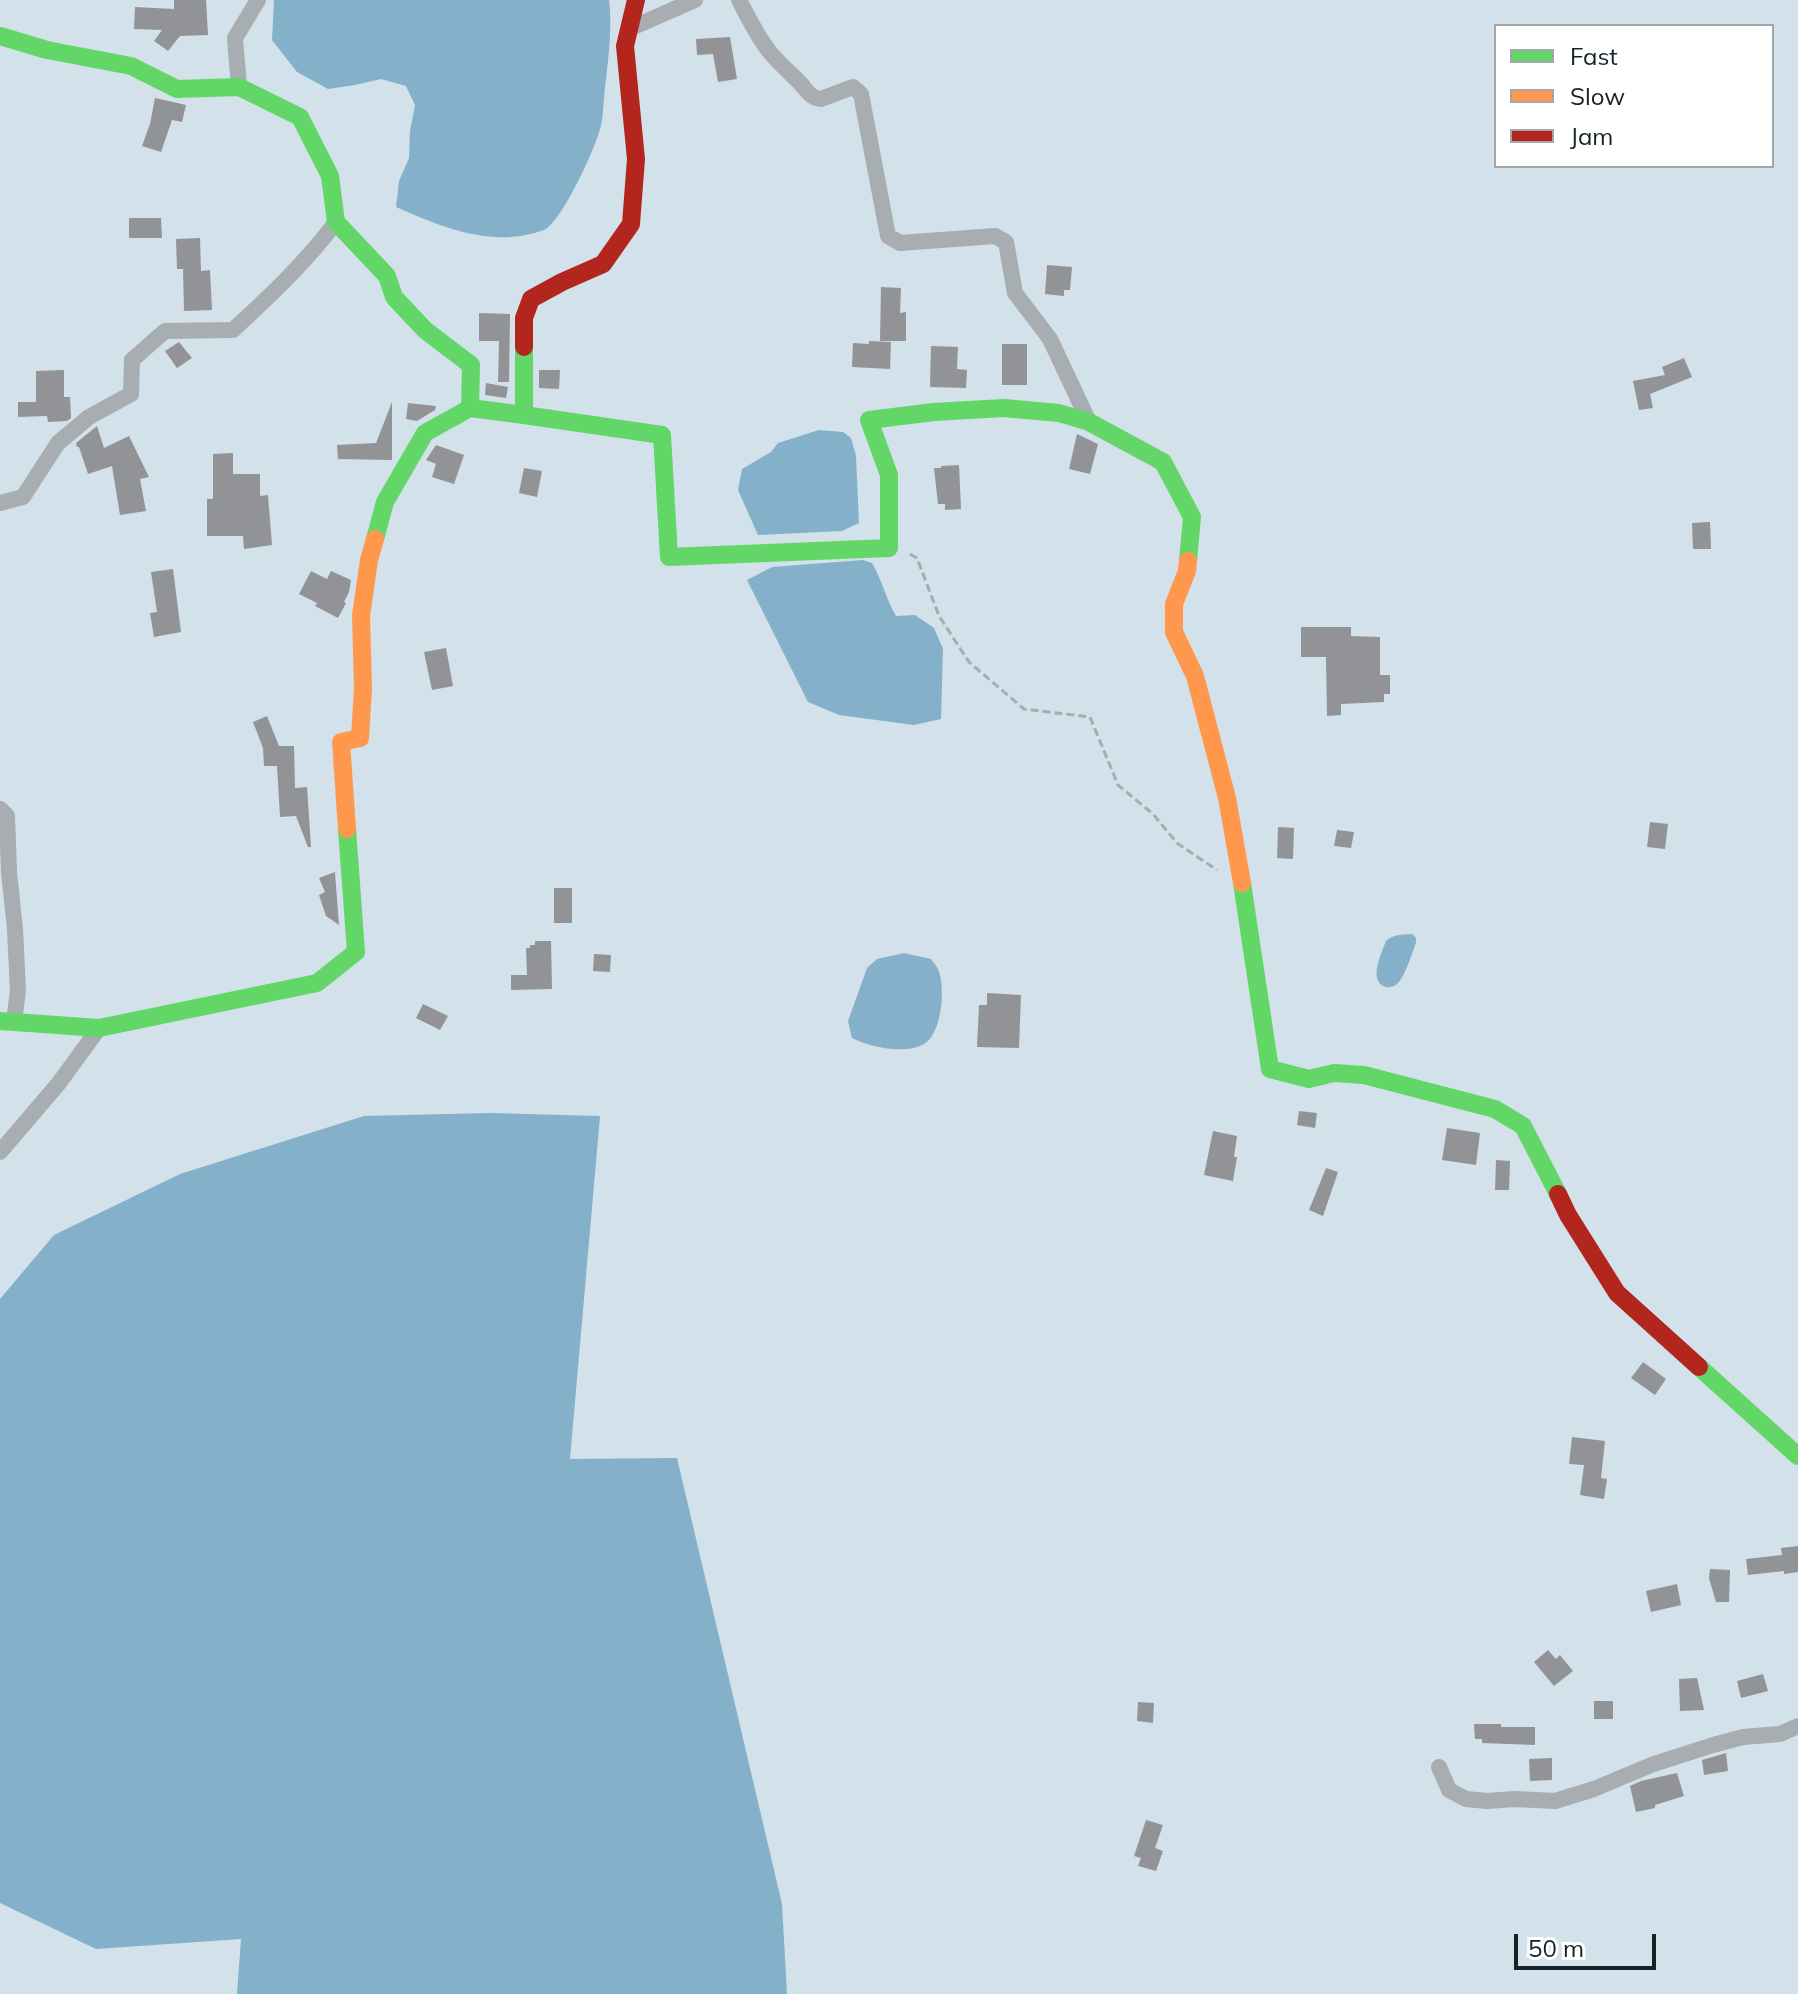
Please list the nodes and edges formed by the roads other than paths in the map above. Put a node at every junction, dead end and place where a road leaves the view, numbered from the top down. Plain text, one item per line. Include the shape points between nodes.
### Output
1 (258, 0) edge
2 (636, 0) edge
3 (695, 0) edge
4 (739, 0) edge
5 (629, 29) junction
6 (0, 36) edge
7 (239, 87) junction
8 (336, 222) junction
9 (470, 408) junction
10 (524, 415) junction
11 (1089, 422) junction
12 (0, 503) edge
13 (0, 809) edge
14 (7, 1021) edge
15 (99, 1028) junction
16 (0, 1152) edge
17 (1798, 1456) edge
18 (1798, 1726) edge
19 (1439, 1767) dead end

1 - 7 street via 235,38
2 - 5 street
3 - 5 street
4 - 11 street via 770,52 809,94 821,99 853,87 861,94 888,236 900,243 995,236 1006,242 1015,293 1050,339
5 - 10 street via 625,46 636,159 631,224 603,264 531,299 524,318
6 - 7 street via 131,66 177,89
7 - 8 street via 300,117 330,176
8 - 9 street via 387,276 394,297 425,330 471,365
8 - 12 street via 319,246 233,330 165,331 132,360 131,394 89,417 58,443 23,497
9 - 10 street
9 - 15 street via 425,433 385,502 369,560 361,616 360,738 341,742 356,952 317,983
10 - 11 street via 662,435 669,557 889,548 889,475 869,420 1004,408 1059,413
11 - 17 street via 1163,462 1192,517 1187,571 1174,604 1174,632 1195,676 1227,798 1270,1069 1309,1079 1334,1073 1364,1075 1495,1109 1523,1126 1568,1215 1617,1293
13 - 14 street via 7,816 18,991
14 - 15 street
15 - 16 street
18 - 19 street via 1713,1745 1555,1801 1466,1799 1449,1790

